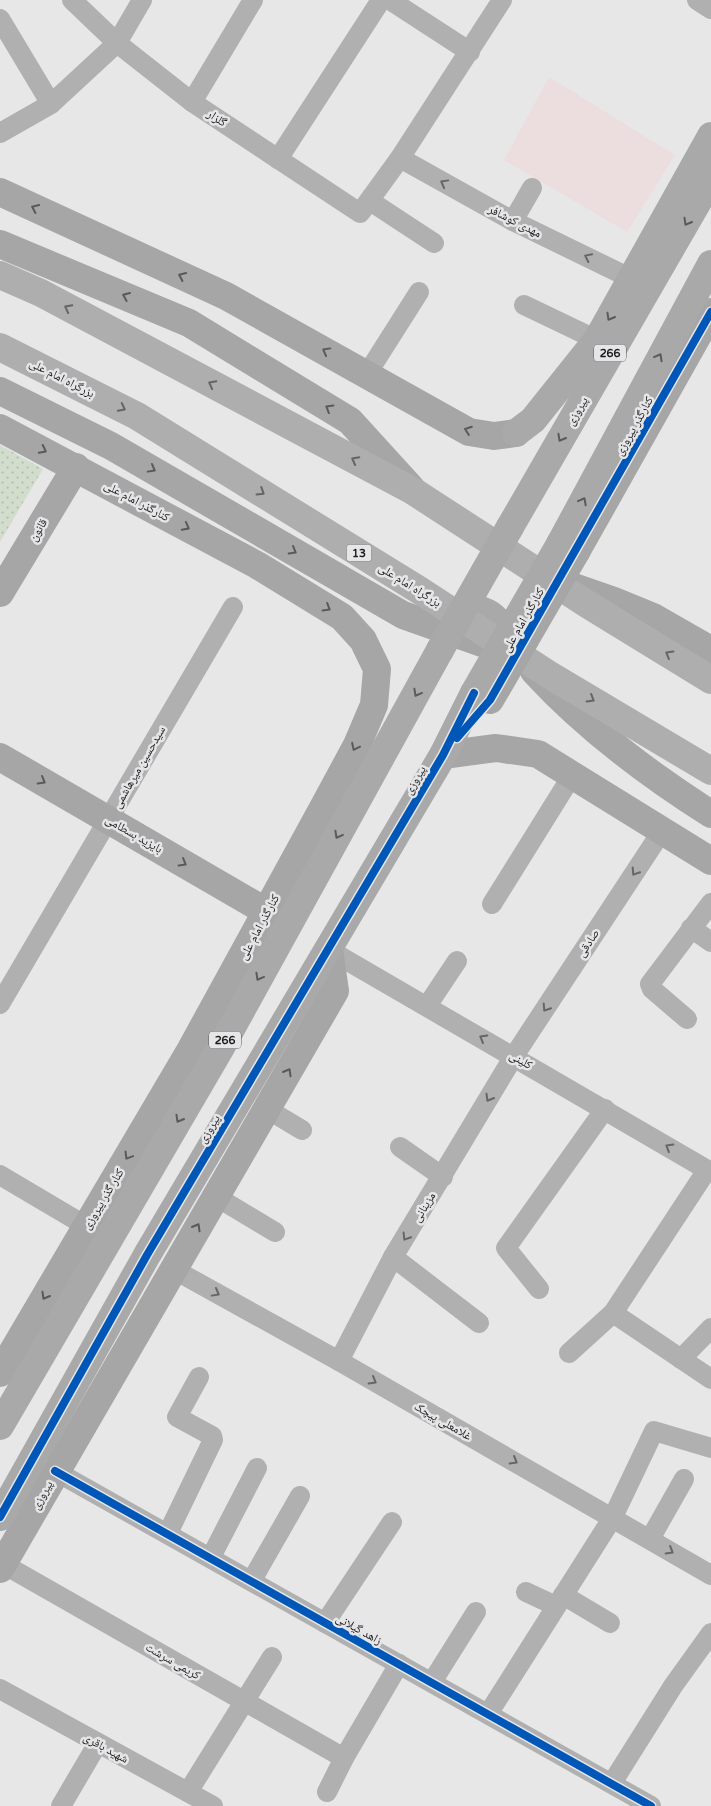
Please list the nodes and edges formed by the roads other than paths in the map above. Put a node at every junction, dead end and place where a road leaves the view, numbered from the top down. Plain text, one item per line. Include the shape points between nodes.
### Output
1 (72, 0) edge
2 (142, 0) edge
3 (253, 0) edge
4 (381, 0) edge
5 (390, 0) edge
6 (502, 0) edge
7 (696, 0) edge
8 (711, 9) edge
9 (0, 19) edge
10 (117, 44) junction
11 (470, 52) junction
12 (192, 102) junction
13 (51, 104) junction
14 (0, 133) edge
15 (711, 136) edge
16 (400, 158) junction
17 (278, 159) junction
18 (711, 180) edge
19 (532, 188) dead end
20 (0, 192) edge
21 (370, 201) junction
22 (513, 221) junction
23 (434, 243) dead end
24 (0, 244) edge
25 (711, 264) edge
26 (0, 275) edge
27 (632, 278) junction
28 (419, 292) dead end
29 (524, 304) dead end
30 (711, 312) edge
31 (597, 340) junction
32 (0, 347) edge
33 (367, 374) junction
34 (590, 388) junction
35 (0, 391) edge
36 (0, 428) edge
37 (516, 433) junction
38 (76, 467) junction
39 (413, 491) junction
40 (568, 548) junction
41 (548, 578) junction
42 (0, 593) edge
43 (233, 606) dead end
44 (465, 607) junction
45 (513, 649) junction
46 (711, 650) edge
47 (711, 680) edge
48 (482, 696) junction
49 (442, 755) junction
50 (0, 757) edge
51 (711, 771) edge
52 (573, 774) junction
53 (711, 814) edge
54 (108, 819) junction
55 (662, 831) junction
56 (711, 861) edge
57 (711, 902) edge
58 (492, 904) dead end
59 (267, 912) junction
60 (691, 928) junction
61 (711, 942) edge
62 (329, 950) junction
63 (457, 961) dead end
64 (0, 1004) edge
65 (427, 1006) junction
66 (687, 1019) dead end
67 (206, 1024) junction
68 (191, 1049) junction
69 (220, 1049) junction
70 (514, 1056) junction
71 (267, 1109) junction
72 (605, 1109) junction
73 (302, 1130) dead end
74 (400, 1147) dead end
75 (709, 1171) edge
76 (0, 1176) edge
77 (443, 1177) junction
78 (215, 1196) junction
79 (86, 1226) junction
80 (275, 1232) dead end
81 (147, 1256) junction
82 (393, 1257) junction
83 (173, 1270) junction
84 (539, 1288) dead end
85 (613, 1313) junction
86 (479, 1324) dead end
87 (711, 1328) edge
88 (569, 1353) dead end
89 (681, 1358) junction
90 (339, 1361) junction
91 (0, 1373) edge
92 (200, 1377) dead end
93 (711, 1379) edge
94 (0, 1426) edge
95 (711, 1448) edge
96 (44, 1464) junction
97 (257, 1468) dead end
98 (684, 1479) dead end
99 (300, 1496) dead end
100 (0, 1517) edge
101 (613, 1518) junction
102 (392, 1522) dead end
103 (168, 1533) junction
104 (650, 1539) junction
105 (211, 1557) junction
106 (1, 1565) edge
107 (711, 1575) edge
108 (252, 1580) junction
109 (526, 1592) dead end
110 (560, 1601) junction
111 (476, 1612) dead end
112 (325, 1623) junction
113 (610, 1623) dead end
114 (711, 1634) edge
115 (272, 1656) dead end
116 (399, 1664) junction
117 (432, 1682) junction
118 (0, 1689) edge
119 (244, 1702) junction
120 (488, 1714) junction
121 (98, 1743) junction
122 (344, 1758) junction
123 (612, 1783) junction
124 (188, 1792) junction
125 (327, 1792) dead end
126 (61, 1806) edge
127 (213, 1806) edge
128 (651, 1806) edge

1 - 10 street, گلزار
2 - 10 street
3 - 12 street
4 - 17 street
5 - 11 street
6 - 11 street
7 - 8 street
9 - 13 street
10 - 12 street, گلزار
10 - 13 street
11 - 16 street
12 - 17 street, گلزار
13 - 14 street
15 - 27 main road, 266
16 - 21 street
22 -> 16 street, مهدی کوشافر
17 - 21 street, گلزار via 357,213
18 -> 34 main road, پیروزی / 266
19 - 22 street
33 -> 20 main road via 226,296
21 - 23 street
27 -> 22 street, مهدی کوشافر
39 -> 24 main road via 350,421 189,323
40 -> 25 main road, پیروزی
39 -> 26 highway via 41,293
27 -> 31 main road, 266
28 - 33 street
29 - 31 street
30 - 40 main road, کنارگذر پیروزی
31 - 37 main road, 266 via 533,420
32 -> 45 highway, بزرگراه امام علی / 13 via 137,416
37 -> 33 main road via 494,436 469,432
34 - 37 main road
34 -> 44 main road, پیروزی / 266, bridge
35 -> 45 main road via 111,446 403,615
36 -> 38 main road, کنارگذر امام علی
38 - 42 main road, قانون
38 -> 59 main road, کنارگذر امام علی via 257,566 342,617 363,640 377,669 374,704 357,745
39 - 41 highway
40 - 45 main road, پیروزی, bridge
40 - 48 main road, کنارگذر امام علی, bridge
41 - 46 main road via 653,617
47 -> 41 highway
43 - 54 street, سیدحسین میرهاشمی
44 - 45 main road via 488,612 503,629
44 -> 69 main road, پیروزی / 266, bridge
45 - 48 main road, پیروزی, bridge
45 -> 51 highway, بزرگراه امام علی / 13
45 - 53 main road via 593,727 664,784
48 - 49 main road, پیروزی
49 - 52 main road via 496,748 538,754
49 - 62 main road, پیروزی
50 -> 54 main road, بایزید بسطامی
52 - 55 main road
52 - 58 street
54 -> 59 main road, بایزید بسطامی
54 - 64 street, سیدحسین میرهاشمی
55 - 56 main road
55 -> 70 street, صادقی
57 - 60 street
59 - 67 main road, کنارگذر امام علی
60 - 61 street
60 - 66 street via 650,984
62 - 65 street, کلینی
71 -> 62 main road, پیروزی via 336,991
62 - 81 main road, پیروزی
63 - 65 street
70 -> 65 street, کلینی
67 - 68 main road, کنار گذر پیروزی
67 - 69 main road
68 - 69 main road
68 -> 79 main road, کنار گذر پیروزی
69 -> 94 main road, پیروزی / 266
70 - 72 street, کلینی
70 -> 77 street, مزینانی
71 - 73 street
71 - 78 main road, پیروزی
75 -> 72 street, کلینی
72 - 84 street via 506,1248
74 - 77 street
75 - 85 street
76 - 79 street
77 -> 82 street, مزینانی
78 - 80 street
83 -> 78 main road, پیروزی
79 -> 91 main road, کنار گذر پیروزی
81 - 83 main road
81 - 96 main road, پیروزی
82 - 86 street
82 - 90 street, مزینانی
83 -> 90 street, غلامعلی پیچک
83 - 96 main road, پیروزی
85 - 88 street
85 - 89 street
87 - 89 street
89 - 93 street
90 -> 101 street, غلامعلی پیچک
92 - 103 street via 177,1417 212,1436 213,1440
95 - 101 street via 654,1431
96 - 100 main road, پیروزی
96 - 103 street, زاهد گیلانی
96 - 106 main road, پیروزی
97 - 105 street
98 - 104 street
99 - 108 street
101 - 104 street, غلامعلی پیچک
101 - 110 street
102 - 112 street
103 - 105 street, زاهد گیلانی
104 -> 107 street, غلامعلی پیچک
105 - 108 street, زاهد گیلانی
106 - 119 street, کریمی سرشت
108 - 112 street, زاهد گیلانی
109 - 110 street
110 - 113 street
110 - 120 street
111 - 117 street
112 - 116 street, زاهد گیلانی
114 - 123 street via 673,1686
115 - 119 street
116 - 117 street, زاهد گیلانی
116 - 122 street
117 - 120 street, زاهد گیلانی
118 - 121 street, شهید باقری
119 - 122 street, کریمی سرشت
119 - 124 street
120 - 123 street, زاهد گیلانی
121 - 124 street, شهید باقری
121 - 126 street
122 - 125 street
123 - 128 street, زاهد گیلانی
124 - 127 street, شهید باقری

